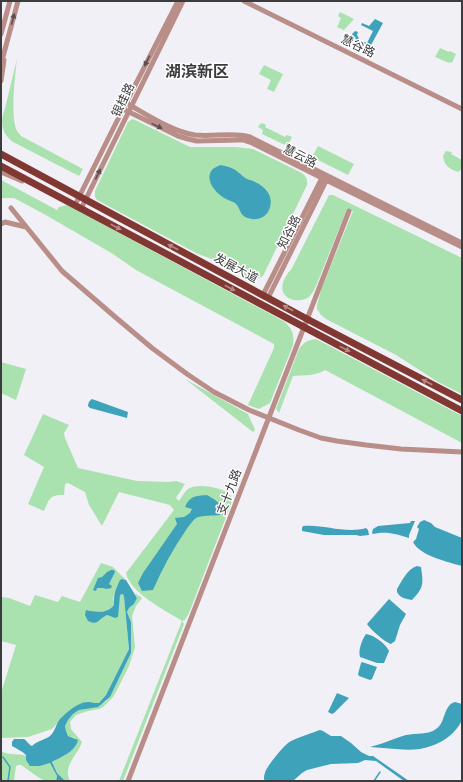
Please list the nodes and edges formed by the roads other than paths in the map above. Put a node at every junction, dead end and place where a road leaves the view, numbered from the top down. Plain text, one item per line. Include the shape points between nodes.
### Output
1 (10, 1) edge
2 (18, 1) edge
3 (178, 1) edge
4 (183, 1) edge
5 (244, 1) edge
6 (1, 34) edge
7 (6, 47) junction
8 (1, 64) edge
9 (1, 81) edge
10 (126, 103) junction
11 (131, 106) junction
12 (122, 109) junction
13 (462, 109) edge
14 (128, 112) junction
15 (1, 149) edge
16 (1, 154) edge
17 (1, 166) edge
18 (1, 172) edge
19 (325, 177) junction
20 (53, 182) junction
21 (49, 192) junction
22 (82, 198) junction
23 (78, 207) junction
24 (11, 208) dead end
25 (349, 211) dead end
26 (1, 224) edge
27 (26, 227) junction
28 (462, 243) edge
29 (462, 247) edge
30 (266, 296) junction
31 (307, 319) junction
32 (304, 327) junction
33 (462, 400) edge
34 (462, 411) edge
35 (269, 418) junction
36 (462, 452) edge
37 (128, 781) edge

1 - 6 street
7 -> 2 street
3 -> 10 street, 银桂路
4 - 11 street, 银桂路
5 - 13 street, 慧谷路
7 - 8 street
7 - 9 street
10 - 11 street, 慧云路
10 - 12 street, 银桂路
11 - 14 street, 银桂路
11 - 19 street, 慧云路 via 184,132 250,137
12 - 14 street, 慧云路
12 - 22 street, 银桂路
14 -> 19 street, 慧云路 via 188,139 238,140 252,143
22 -> 14 street, 银桂路
15 - 20 street
16 - 20 main road, 发展大道
17 - 21 main road, 发展大道
18 - 21 street
19 - 28 street, 慧云路
19 - 29 street, 慧云路
19 - 30 street, 知谷路
20 - 22 main road, 发展大道
21 - 23 main road, 发展大道
22 - 23 street, 银桂路
30 -> 22 main road, 发展大道
23 -> 32 main road, 发展大道
24 - 27 street
25 - 31 street, 支十九路
26 - 27 street via 5,222
27 - 35 street via 62,271 152,348 214,392
31 -> 30 main road, 发展大道
31 - 32 street, 支十九路
33 -> 31 main road, 发展大道
32 -> 34 main road, 发展大道
32 - 35 street, 支十九路
35 - 36 street via 321,438 337,441 401,449
35 - 37 street, 支十九路

